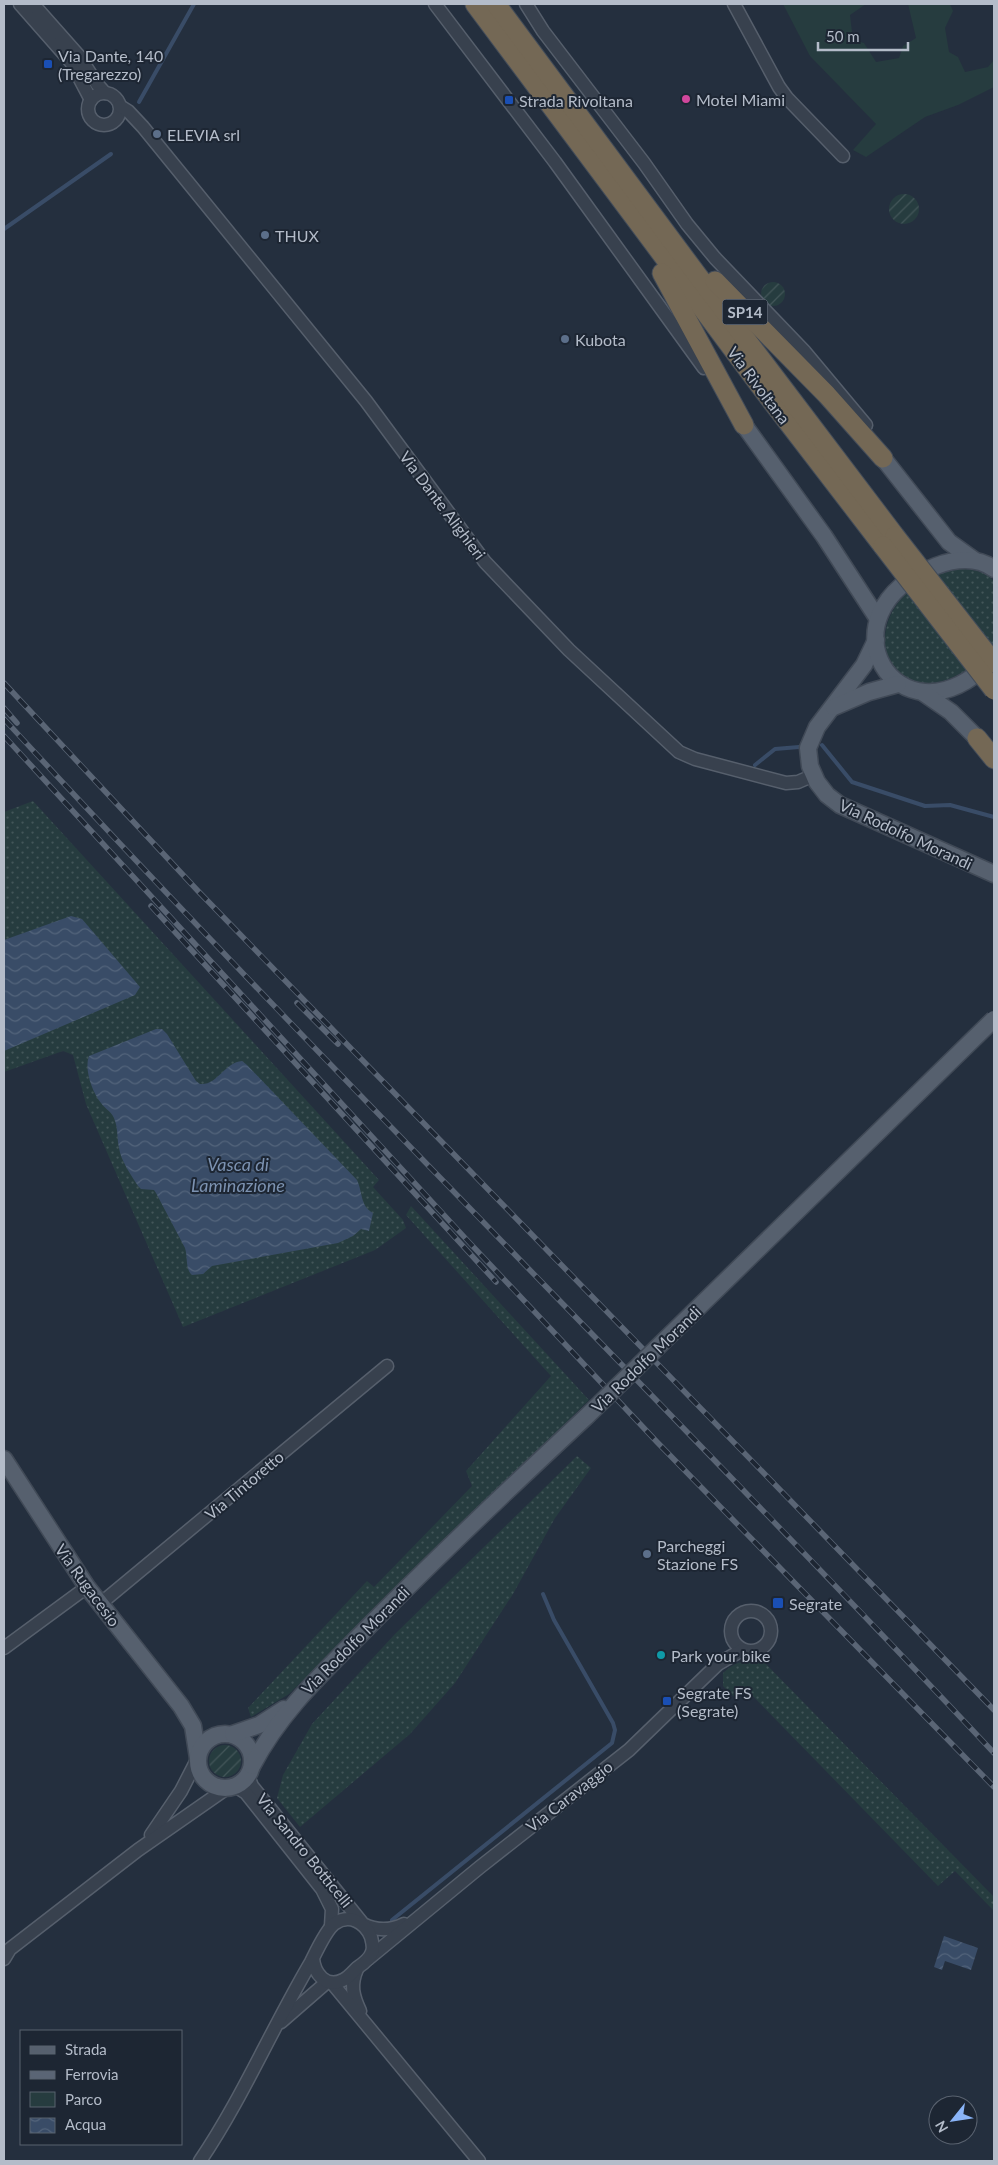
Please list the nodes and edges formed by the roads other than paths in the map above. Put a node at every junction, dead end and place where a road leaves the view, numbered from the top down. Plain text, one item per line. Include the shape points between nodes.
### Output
1 (20, 4) edge
2 (33, 4) edge
3 (436, 4) edge
4 (461, 4) edge
5 (475, 4) edge
6 (496, 4) edge
7 (507, 4) edge
8 (526, 4) edge
9 (734, 4) edge
10 (511, 52) junction
11 (545, 70) junction
12 (105, 93) junction
13 (543, 95) junction
14 (91, 100) junction
15 (120, 106) junction
16 (114, 121) junction
17 (143, 127) junction
18 (843, 156) dead end
19 (613, 162) junction
20 (744, 425) junction
21 (883, 458) junction
22 (889, 541) junction
23 (988, 565) edge
24 (878, 619) junction
25 (876, 640) junction
26 (994, 658) edge
27 (994, 663) edge
28 (898, 684) junction
29 (994, 690) edge
30 (920, 692) junction
31 (832, 708) junction
32 (977, 738) junction
33 (994, 759) edge
34 (994, 768) edge
35 (814, 775) junction
36 (994, 874) edge
37 (994, 1019) edge
38 (387, 1366) dead end
39 (4, 1459) edge
40 (86, 1587) junction
41 (100, 1604) junction
42 (731, 1636) junction
43 (4, 1648) edge
44 (742, 1650) junction
45 (718, 1664) junction
46 (298, 1698) junction
47 (181, 1706) junction
48 (229, 1734) junction
49 (198, 1758) junction
50 (241, 1779) junction
51 (138, 1850) junction
52 (413, 1920) junction
53 (363, 1924) junction
54 (332, 1926) junction
55 (7, 1954) edge
56 (313, 1958) junction
57 (368, 1959) junction
58 (356, 1969) junction
59 (330, 1983) junction
60 (275, 2026) junction
61 (373, 2034) junction
62 (200, 2161) edge
63 (479, 2161) edge

1 - 14 street via 71,62
2 - 12 street via 79,56
3 - 20 street via 678,329
4 - 10 highway, SP14
5 - 10 highway, Via Rivoltana / SP14
6 - 11 highway, Via Rivoltana / SP14
7 - 11 highway, SP14
8 - 21 street via 687,224 805,352 866,426
9 - 18 street via 779,87
10 - 13 highway, Via Rivoltana / SP14
11 - 19 highway, Via Rivoltana / SP14
12 - 14 street
12 - 15 street via 115,97
13 - 20 highway, SP14 via 592,173 645,245
13 - 22 highway, Via Rivoltana / SP14 via 758,384
14 - 16 street via 88,110 94,122 104,125
15 - 16 street
15 - 17 street, Via Dante Alighieri
16 - 17 street
17 - 35 street, Via Dante Alighieri via 366,401 485,562 569,650 679,752 786,783
19 - 21 highway, SP14 via 664,216 711,278 827,395
19 - 22 highway, Via Rivoltana / SP14
20 - 24 main road via 824,536
21 - 23 main road via 949,542
22 - 27 highway, Via Rivoltana / SP14, bridge
22 - 29 highway, Via Rivoltana / SP14, bridge
23 - 24 main road via 948,562 916,575 890,596
24 - 25 main road
25 - 28 main road via 880,663
25 - 31 main road, Via Rodolfo Morandi via 864,665
26 - 30 main road via 977,674 958,685 936,692
28 - 30 main road
28 - 31 main road, Via Rodolfo Morandi
30 - 32 main road via 951,712
31 - 35 main road, Via Rodolfo Morandi via 817,727 808,748
32 - 33 highway
32 - 34 street
35 - 36 main road, Via Rodolfo Morandi via 827,795 840,805
37 - 46 main road, Via Rodolfo Morandi, bridge via 587,1416 496,1500
38 - 41 street, Via Tintoretto
39 - 40 main road, Via Rugacesio
40 - 41 main road, Via Rugacesio
40 - 43 street
41 - 47 main road, Via Rugacesio
42 - 44 street
42 - 44 street via 734,1619 742,1613 756,1612 768,1621 770,1636 764,1647 754,1651
42 - 45 street, Via Caravaggio
44 - 45 street, Via Caravaggio
45 - 52 street, Via Caravaggio via 629,1750
46 - 48 main road, Via Rodolfo Morandi via 259,1725
46 - 50 main road, Via Rodolfo Morandi
47 - 48 main road, Via Rugacesio via 207,1726
47 - 49 main road, Via Rugacesio via 193,1726
48 - 49 main road via 217,1734 204,1744
48 - 50 main road via 246,1743 252,1758
49 - 50 main road via 203,1776 218,1787
49 - 51 street, Via Rodolfo Morandi via 186,1784
50 - 51 street, Via Rodolfo Morandi
50 - 53 street, Via Sandro Botticelli via 252,1786
50 - 54 street, Via Sandro Botticelli via 246,1793 322,1890 332,1909
51 - 55 street, Via Rodolfo Morandi
52 - 53 street, Via Caravaggio via 384,1930
52 - 57 street, Via Caravaggio
53 - 54 street via 348,1919
53 - 57 street via 373,1945
54 - 56 street
56 - 59 street via 317,1973
56 - 60 street
57 - 58 street
58 - 59 street via 344,1979
58 - 61 street via 353,1995
59 - 60 street
59 - 61 street
60 - 62 street
61 - 63 street

